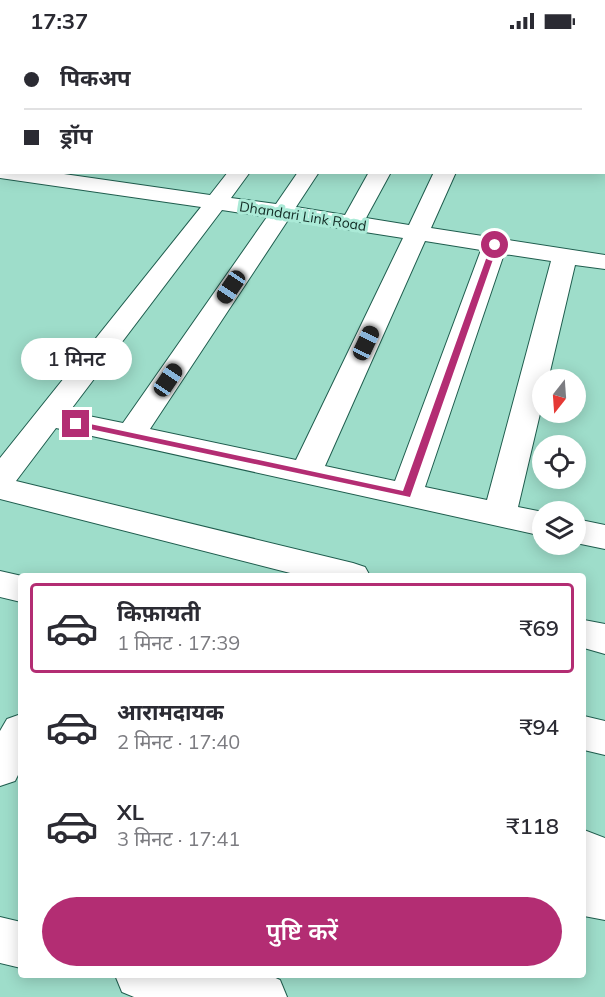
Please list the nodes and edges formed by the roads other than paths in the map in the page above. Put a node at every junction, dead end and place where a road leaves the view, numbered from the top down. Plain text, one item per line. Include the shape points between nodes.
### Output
1 (35, 174) edge
2 (162, 174) edge
3 (239, 174) edge
4 (308, 174) edge
5 (379, 174) edge
6 (444, 174) edge
7 (52, 175) edge
8 (147, 193) junction
9 (217, 203) junction
10 (282, 212) junction
11 (352, 223) junction
12 (416, 234) junction
13 (495, 245) junction
14 (565, 256) junction
15 (605, 262) edge
16 (48, 417) junction
17 (130, 436) junction
18 (306, 473) junction
19 (0, 480) edge
20 (0, 488) edge
21 (406, 495) junction
22 (500, 514) junction
23 (532, 521) edge
24 (586, 533) edge
25 (605, 537) edge
26 (341, 573) edge
27 (0, 584) edge
28 (18, 588) edge
29 (586, 634) edge
30 (605, 639) edge
31 (586, 733) edge
32 (18, 736) edge
33 (605, 738) edge
34 (0, 768) edge
35 (586, 852) edge
36 (605, 859) edge
37 (586, 894) edge
38 (605, 898) edge
39 (0, 940) edge
40 (18, 944) edge
41 (156, 978) edge
42 (263, 997) edge

1 - 7 street, Dhandari Link Road
2 - 8 street
3 - 9 street
4 - 10 street
5 - 11 street
6 - 12 street
7 - 8 street, Dhandari Link Road
8 - 9 street, Dhandari Link Road
9 - 10 street, Dhandari Link Road
9 - 16 street
10 - 11 street, Dhandari Link Road
10 - 17 street
11 - 12 street, Dhandari Link Road
12 - 13 street, Dhandari Link Road
12 - 18 street
13 - 14 street, Dhandari Link Road
13 - 21 street
14 - 15 street, Dhandari Link Road
14 - 22 street
16 - 17 street
16 - 19 street
17 - 18 street
18 - 21 street
20 - 26 street
21 - 22 street
22 - 23 street
24 - 25 street
27 - 28 street
29 - 30 street
31 - 33 street
32 - 34 street
35 - 36 street
37 - 38 street
39 - 40 street
41 - 42 street

